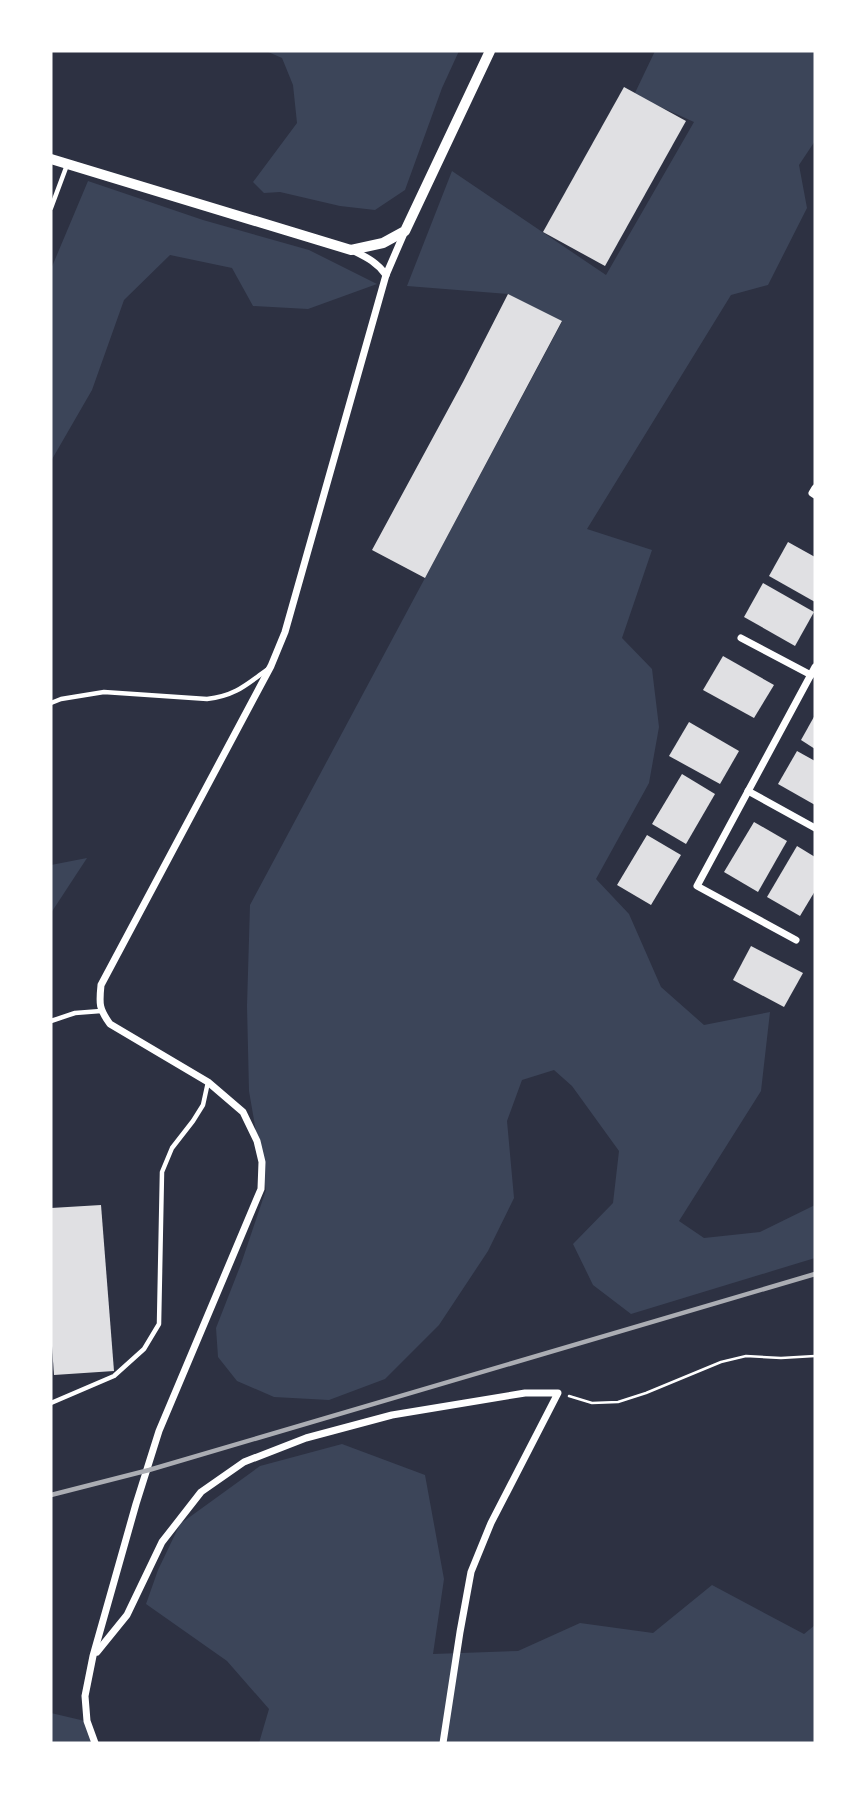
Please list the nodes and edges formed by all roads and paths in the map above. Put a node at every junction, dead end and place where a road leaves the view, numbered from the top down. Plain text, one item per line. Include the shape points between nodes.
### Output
1 (490, 51) edge
2 (51, 159) edge
3 (67, 165) junction
4 (51, 208) edge
5 (405, 231) junction
6 (351, 250) junction
7 (386, 275) junction
8 (815, 488) edge
9 (815, 495) edge
10 (741, 638) dead end
11 (271, 666) junction
12 (813, 671) edge
13 (51, 703) edge
14 (748, 791) junction
15 (815, 828) edge
16 (796, 940) dead end
17 (101, 1011) junction
18 (51, 1021) edge
19 (208, 1083) junction
20 (815, 1356) edge
21 (558, 1393) junction
22 (51, 1403) edge
23 (93, 1656) junction
24 (95, 1743) edge
25 (443, 1743) edge

1 - 5 street
2 - 3 street
3 - 4 lane
3 - 6 street
5 - 6 street via 383,243
5 - 7 street
6 - 7 street via 369,258
7 - 11 street via 285,632
8 - 9 street
10 - 12 street
11 - 13 lane via 222,698 104,692
11 - 17 street via 101,985
12 - 14 street
14 - 15 street
14 - 16 street via 698,886
17 - 18 lane
17 - 19 street via 110,1024
19 - 22 lane via 202,1105 172,1148 162,1172 159,1324 144,1349 114,1376
19 - 23 street via 243,1112 262,1161 261,1189 159,1432
20 - 21 path via 746,1356 720,1362 618,1402 592,1403
21 - 23 street via 525,1393 392,1415 306,1438 244,1462 201,1492 162,1542 127,1615
21 - 25 street via 471,1572
23 - 24 street via 85,1696

